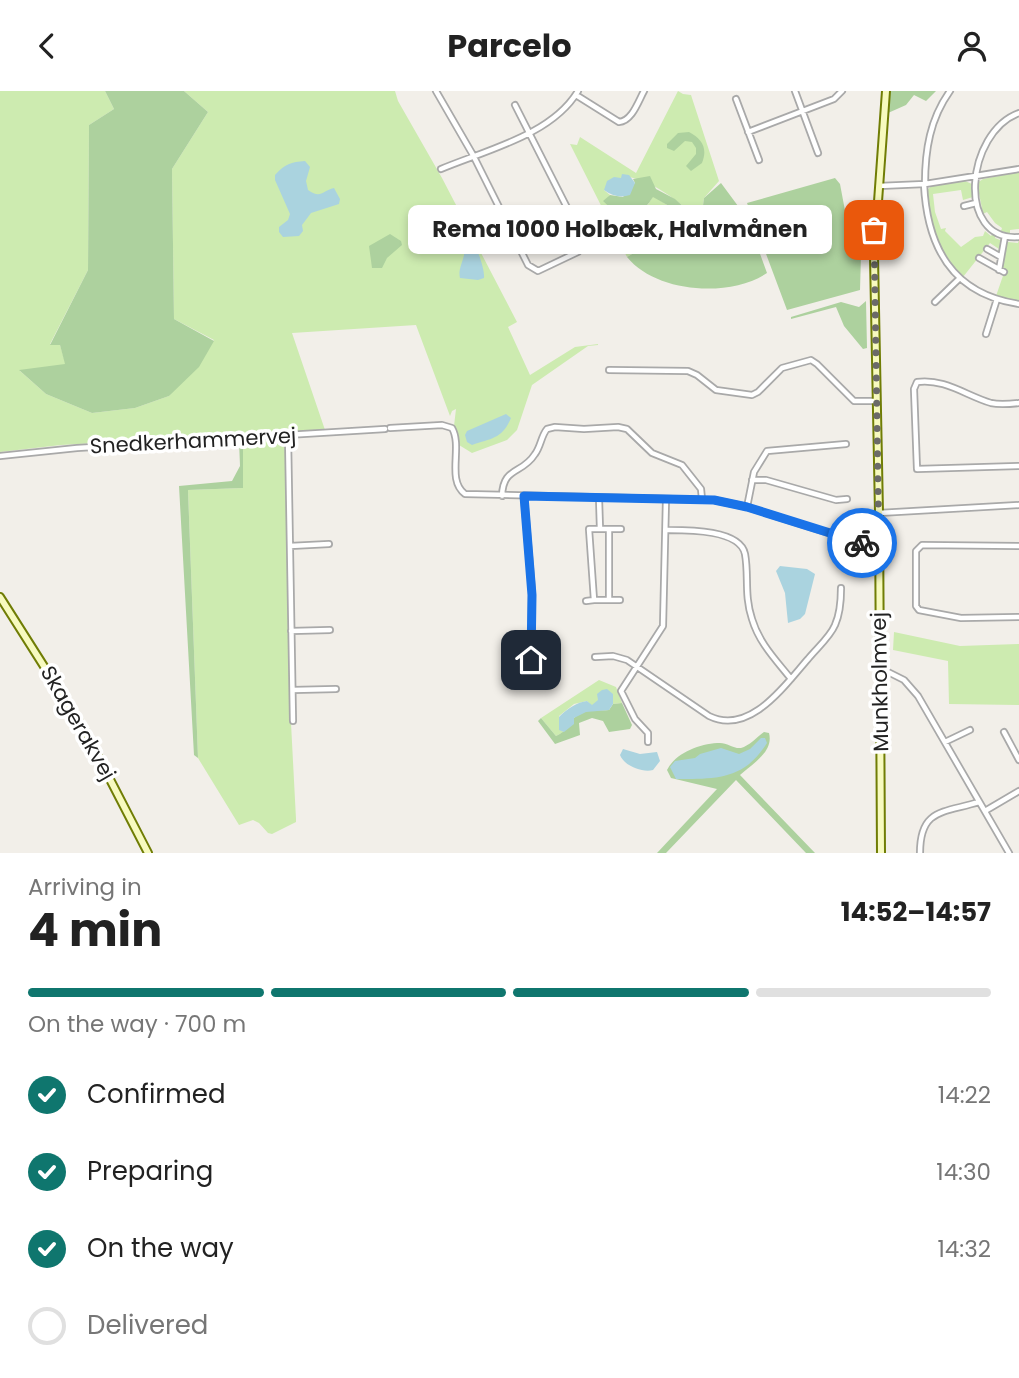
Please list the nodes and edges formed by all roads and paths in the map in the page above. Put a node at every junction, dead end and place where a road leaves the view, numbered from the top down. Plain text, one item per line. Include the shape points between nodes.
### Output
1 (436, 91) edge
2 (644, 91) edge
3 (795, 91) edge
4 (842, 91) edge
5 (886, 91) edge
6 (950, 91) edge
7 (575, 93) edge
8 (736, 99) dead end
9 (515, 105) dead end
10 (803, 111) junction
11 (1019, 113) edge
12 (748, 132) junction
13 (530, 133) junction
14 (818, 153) dead end
15 (473, 155) junction
16 (759, 160) dead end
17 (441, 169) dead end
18 (1019, 169) edge
19 (976, 178) junction
20 (925, 184) junction
21 (878, 186) junction
22 (976, 203) junction
23 (964, 206) dead end
24 (1005, 236) junction
25 (1019, 237) edge
26 (987, 249) dead end
27 (1001, 257) junction
28 (979, 258) dead end
29 (960, 278) junction
30 (997, 299) junction
31 (934, 302) dead end
32 (1019, 304) edge
33 (986, 334) dead end
34 (609, 370) dead end
35 (876, 401) junction
36 (1019, 403) edge
37 (288, 436) junction
38 (846, 443) dead end
39 (0, 456) edge
40 (1019, 466) edge
41 (752, 480) junction
42 (502, 496) junction
43 (524, 496) junction
44 (599, 498) junction
45 (666, 499) junction
46 (702, 499) junction
47 (847, 499) dead end
48 (1019, 505) edge
49 (747, 507) junction
50 (879, 513) junction
51 (600, 529) junction
52 (609, 529) junction
53 (621, 529) dead end
54 (666, 530) junction
55 (329, 544) dead end
56 (290, 546) junction
57 (1019, 546) edge
58 (879, 549) junction
59 (841, 588) dead end
60 (0, 597) edge
61 (594, 600) junction
62 (609, 600) junction
63 (621, 600) dead end
64 (586, 601) dead end
65 (1019, 617) edge
66 (330, 630) dead end
67 (291, 631) junction
68 (595, 657) dead end
69 (524, 661) dead end
70 (638, 665) junction
71 (880, 668) junction
72 (791, 678) junction
73 (336, 689) dead end
74 (293, 690) junction
75 (293, 721) dead end
76 (971, 730) dead end
77 (1004, 732) dead end
78 (648, 742) dead end
79 (945, 742) junction
80 (1019, 760) edge
81 (1019, 791) edge
82 (979, 802) junction
83 (985, 811) junction
84 (148, 853) edge
85 (881, 853) edge
86 (920, 853) edge
87 (1009, 853) edge

1 - 15 street
2 - 7 street via 624,122
3 - 10 street
4 - 10 street
5 - 21 street, Munkholmvej
6 - 20 street via 930,132
7 - 13 street via 556,117
8 - 12 street
9 - 13 street
10 - 12 street
10 - 14 street
11 - 19 street via 989,136
12 - 16 street
13 - 15 street
13 - 15 street via 584,241 578,252 540,271 527,265
15 - 17 street
18 - 19 street
19 - 20 street
19 - 22 street
20 - 21 street
20 - 29 street via 932,235
21 - 35 street, Munkholmvej
22 - 23 street
22 - 24 street via 987,225
24 - 25 street
24 - 27 street
26 - 27 street
27 - 28 street via 1002,271
29 - 30 street
29 - 31 street
30 - 32 street
30 - 33 street
34 - 35 street via 688,371 716,390 752,395 785,366 811,360 852,400
35 - 50 street, Munkholmvej
36 - 40 street via 993,404 935,383 917,382 914,389 916,469
37 - 39 street, Snedkerhammervej
37 - 42 street, Snedkerhammervej via 449,426 455,434 460,491
37 - 56 street
38 - 41 street via 770,450
41 - 47 street
41 - 49 street
42 - 43 street
42 - 46 street via 505,478 531,460 547,429 555,426 629,431 652,453 680,463 701,489
43 - 44 street
43 - 69 street via 535,660
44 - 45 street
44 - 51 street
45 - 46 street
45 - 54 street
46 - 49 street
48 - 50 street
49 - 58 street
50 - 58 street, Munkholmvej
51 - 52 street
51 - 61 street via 589,530
52 - 53 street
52 - 62 street
54 - 70 street via 663,627
54 - 72 street via 713,533 742,547 754,625
55 - 56 street
56 - 67 street
57 - 65 street via 922,545 916,551 916,603 919,610 961,618
58 - 71 street, Munkholmvej
59 - 72 street via 832,629
60 - 84 street, Skagerakvej via 85,731
61 - 62 street
61 - 64 street
62 - 63 street
66 - 67 street
67 - 74 street
68 - 70 street via 619,657
70 - 72 street via 707,715 723,721 754,712
70 - 78 street via 621,692 648,733
71 - 79 street via 912,687
71 - 85 street, Munkholmvej
73 - 74 street
74 - 75 street
76 - 79 street
77 - 80 street
79 - 82 street
81 - 83 street
82 - 83 street
82 - 86 street via 942,812 926,822 920,834
83 - 87 street

